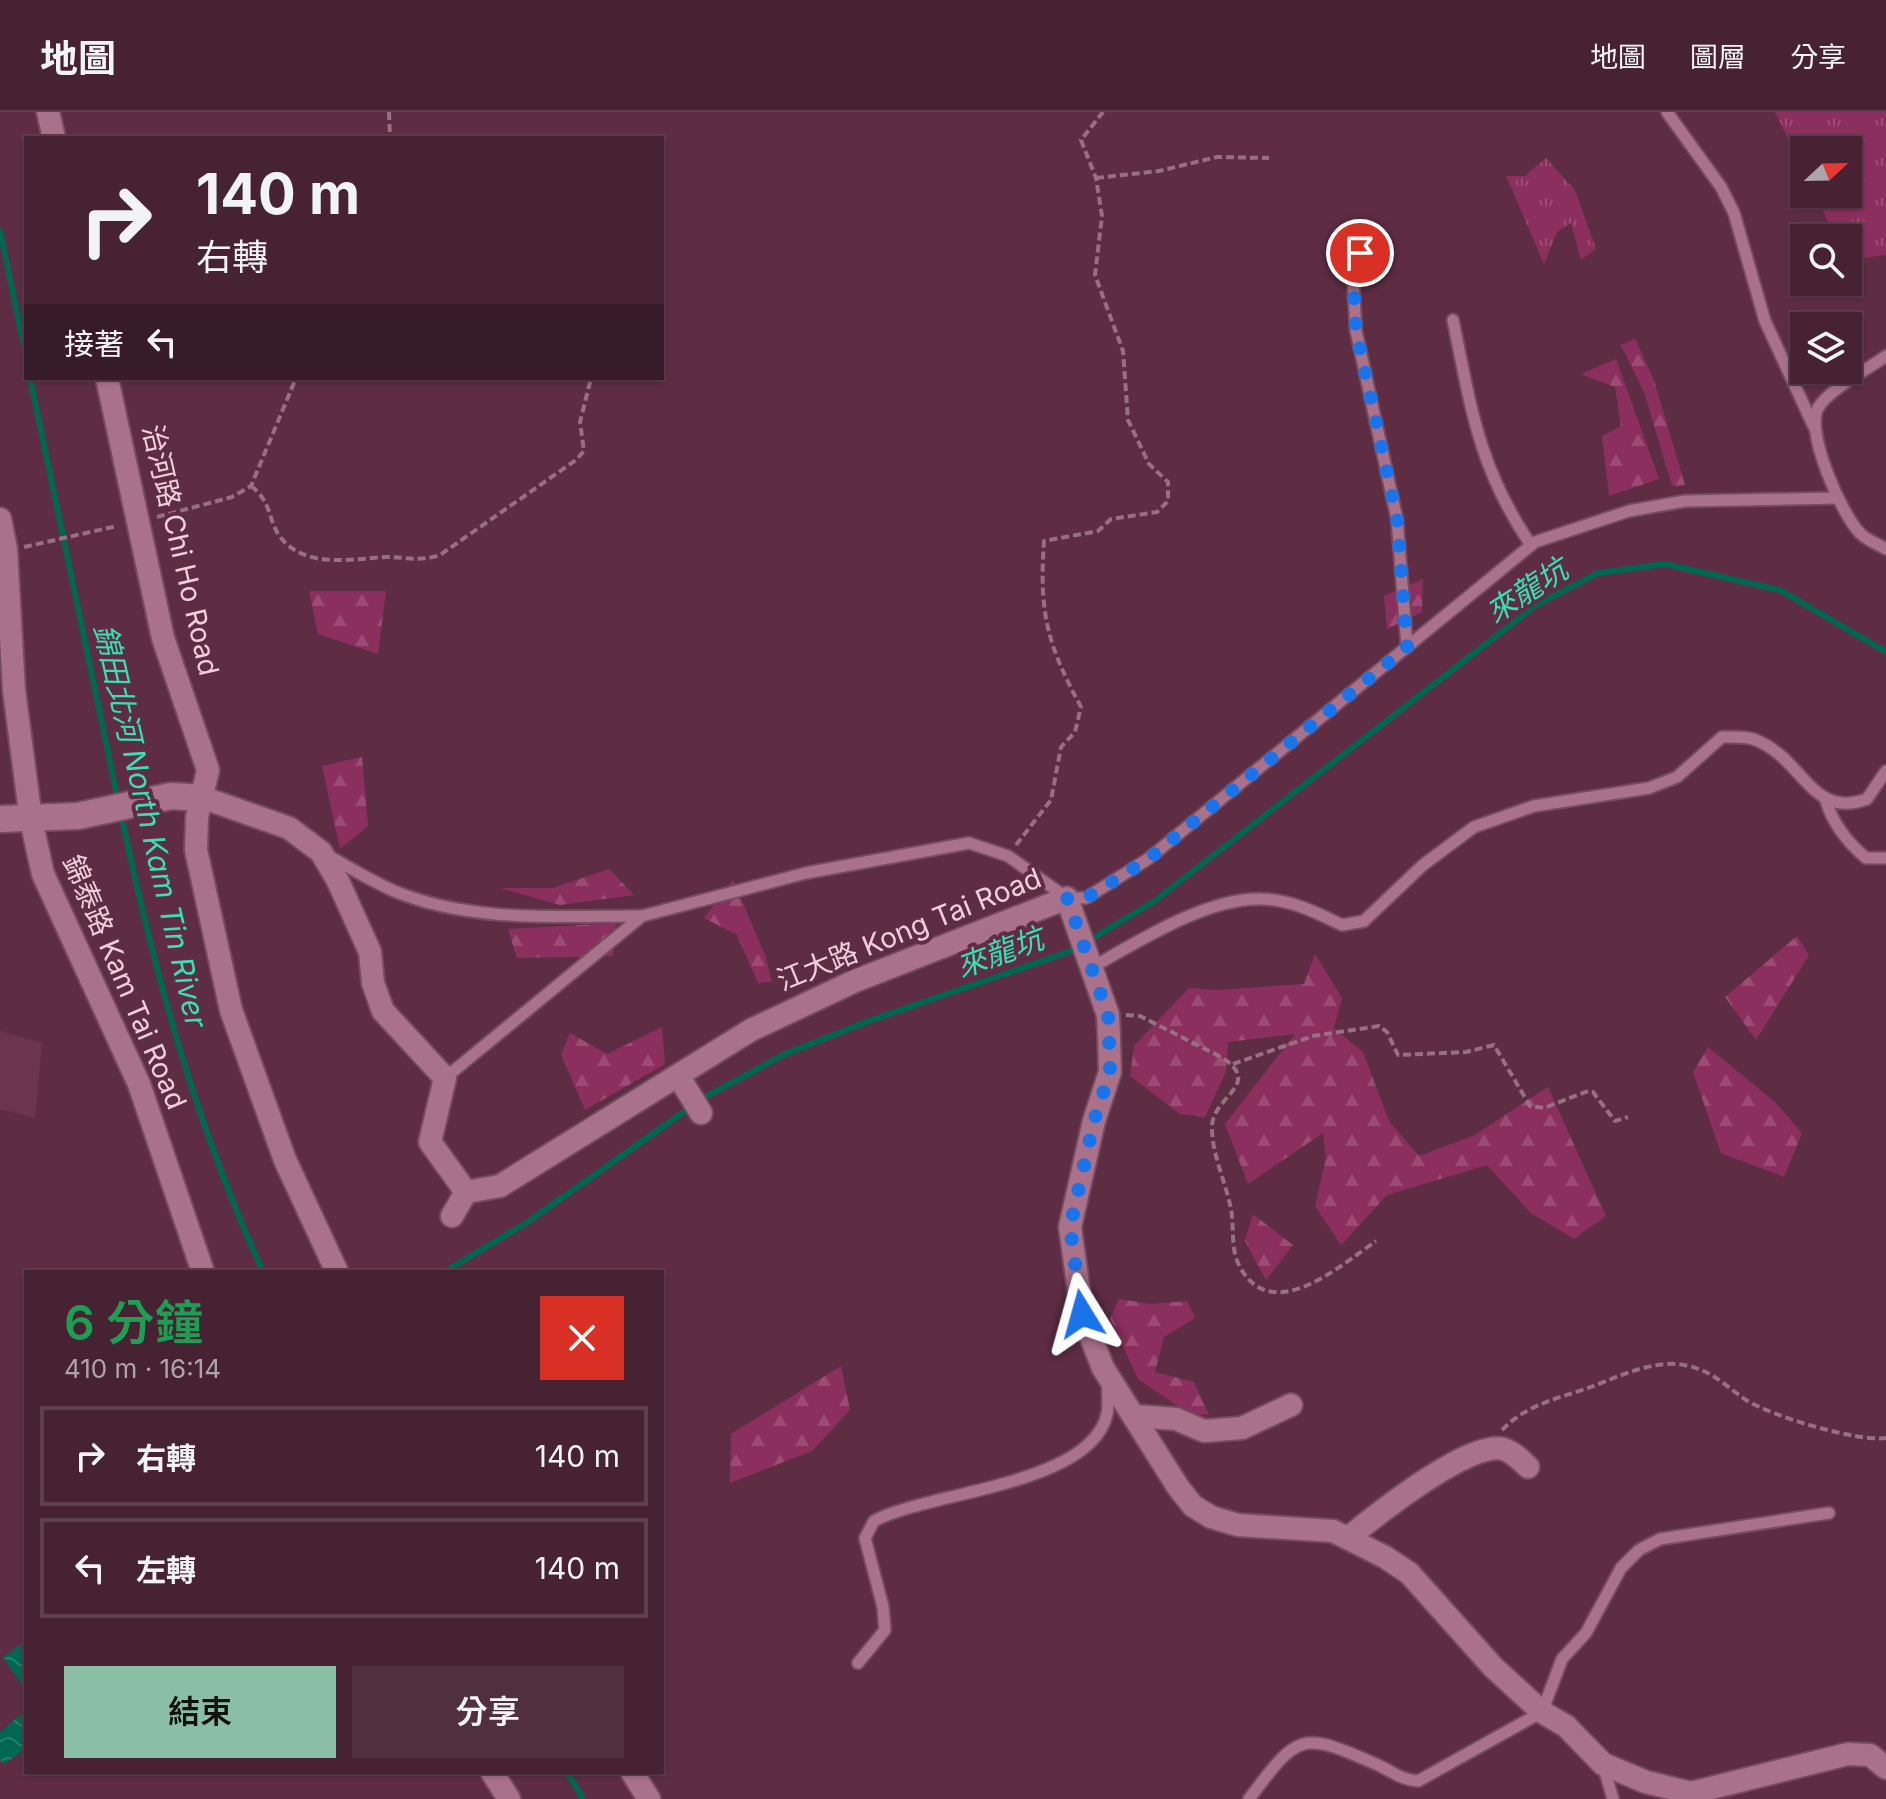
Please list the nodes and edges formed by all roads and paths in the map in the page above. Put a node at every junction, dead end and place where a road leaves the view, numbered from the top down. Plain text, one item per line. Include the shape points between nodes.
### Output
1 (48, 112) edge
2 (389, 112) edge
3 (1103, 112) edge
4 (1667, 112) edge
5 (54, 136) edge
6 (390, 136) edge
7 (1269, 158) dead end
8 (1096, 178) junction
9 (1360, 253) dead end
10 (1453, 320) dead end
11 (1886, 357) edge
12 (107, 380) edge
13 (295, 380) edge
14 (590, 380) edge
15 (1814, 427) junction
16 (251, 486) junction
17 (1837, 498) junction
18 (0, 519) edge
19 (138, 521) junction
20 (93, 531) dead end
21 (1531, 545) junction
22 (22, 547) dead end
23 (1886, 549) edge
24 (1407, 647) junction
25 (1886, 771) edge
26 (204, 798) junction
27 (1826, 801) junction
28 (0, 819) edge
29 (31, 820) junction
30 (321, 852) junction
31 (1008, 856) junction
32 (1886, 858) edge
33 (1071, 908) junction
34 (642, 916) junction
35 (1090, 961) junction
36 (1108, 1015) junction
37 (1233, 1064) junction
38 (679, 1077) junction
39 (445, 1078) junction
40 (701, 1113) dead end
41 (1628, 1117) dead end
42 (466, 1192) junction
43 (452, 1216) dead end
44 (1376, 1241) dead end
45 (202, 1270) edge
46 (336, 1270) edge
47 (1103, 1368) junction
48 (1291, 1405) dead end
49 (1135, 1416) junction
50 (1886, 1438) edge
51 (1484, 1449) junction
52 (1528, 1467) dead end
53 (1829, 1513) dead end
54 (1348, 1538) junction
55 (858, 1663) dead end
56 (1542, 1712) junction
57 (1881, 1758) edge
58 (1603, 1764) junction
59 (493, 1774) edge
60 (633, 1774) edge
61 (509, 1799) edge
62 (649, 1799) edge
63 (1249, 1799) edge
64 (1613, 1799) edge

1 - 5 street
2 - 6 path
3 - 8 path via 1081,140
4 - 15 lane via 1734,213 1765,321
7 - 8 path via 1217,157
8 - 31 path via 1102,216 1095,275 1123,351 1128,420 1149,464 1168,482 1168,501 1157,512 1111,519 1098,531 1044,541 1041,593 1054,658 1081,707 1075,732 1061,747 1051,800
9 - 24 lane via 1353,279 1356,331 1397,519
10 - 21 lane via 1476,435 1493,478
11 - 15 lane via 1825,398
12 - 19 street, 治河路 Chi Ho Road
13 - 16 path
14 - 16 path via 580,422 584,451 576,460 440,555 423,561 387,557 347,563 308,555 281,537 267,501
15 - 17 lane
16 - 19 path via 232,497
17 - 21 lane via 1685,501 1629,511
17 - 23 lane via 1860,534
18 - 29 street, 錦泰路 Kam Tai Road
19 - 26 street, 治河路 Chi Ho Road via 170,666 208,770
20 - 22 path
21 - 24 lane
24 - 33 lane via 1148,859
25 - 27 lane via 1867,799 1852,805
26 - 29 street via 171,796
26 - 30 street via 289,828
26 - 46 street, 治河路 Chi Ho Road via 195,833 198,868 231,1010 285,1160
27 - 32 lane via 1832,820 1855,849 1866,858
27 - 35 lane via 1780,753 1751,738 1722,737 1677,777 1649,788 1534,806 1474,827 1423,865 1375,913 1353,925 1280,901 1234,902
28 - 29 street
29 - 45 street, 錦泰路 Kam Tai Road via 43,874 139,1084
30 - 34 lane via 395,891 444,905 492,914
30 - 39 street via 370,952 383,1011
31 - 33 lane
31 - 34 lane via 969,843 806,873
33 - 35 street, 江大路 Kong Tai Road
33 - 38 street, 江大路 Kong Tai Road via 831,992 751,1030
34 - 39 lane
35 - 36 street, 江大路 Kong Tai Road
36 - 37 path via 1140,1016
36 - 47 street, 江大路 Kong Tai Road via 1110,1072 1070,1227 1082,1314
37 - 41 path via 1313,1036 1379,1026 1398,1055 1476,1051 1494,1045 1530,1106 1544,1108 1588,1091 1615,1121
37 - 44 path via 1238,1084 1212,1121 1212,1137 1226,1183 1239,1265 1258,1287 1292,1291 1315,1284
38 - 40 street
38 - 42 street, 江大路 Kong Tai Road via 500,1186
39 - 42 street via 430,1142
42 - 43 street
47 - 49 street, 江大路 Kong Tai Road
47 - 55 lane via 1107,1415 1093,1441 1024,1478 874,1521 865,1538 885,1630
48 - 49 street via 1242,1428 1204,1431 1176,1419
49 - 54 street, 江大路 Kong Tai Road via 1178,1487 1211,1517 1238,1525 1333,1531
50 - 51 path via 1860,1439 1826,1429 1752,1403 1708,1370 1674,1364 1640,1369 1519,1413
51 - 52 street via 1502,1448
51 - 54 street via 1393,1501
53 - 56 lane via 1660,1539 1639,1550 1621,1568 1586,1633 1562,1659
54 - 56 street, 江大路 Kong Tai Road via 1409,1573 1493,1667
56 - 58 street, 江大路 Kong Tai Road via 1566,1726
56 - 63 lane via 1418,1781 1403,1780 1316,1740 1297,1744 1281,1756
57 - 58 street, 江大路 Kong Tai Road via 1848,1754 1691,1793
58 - 64 lane
59 - 61 street
60 - 62 street

